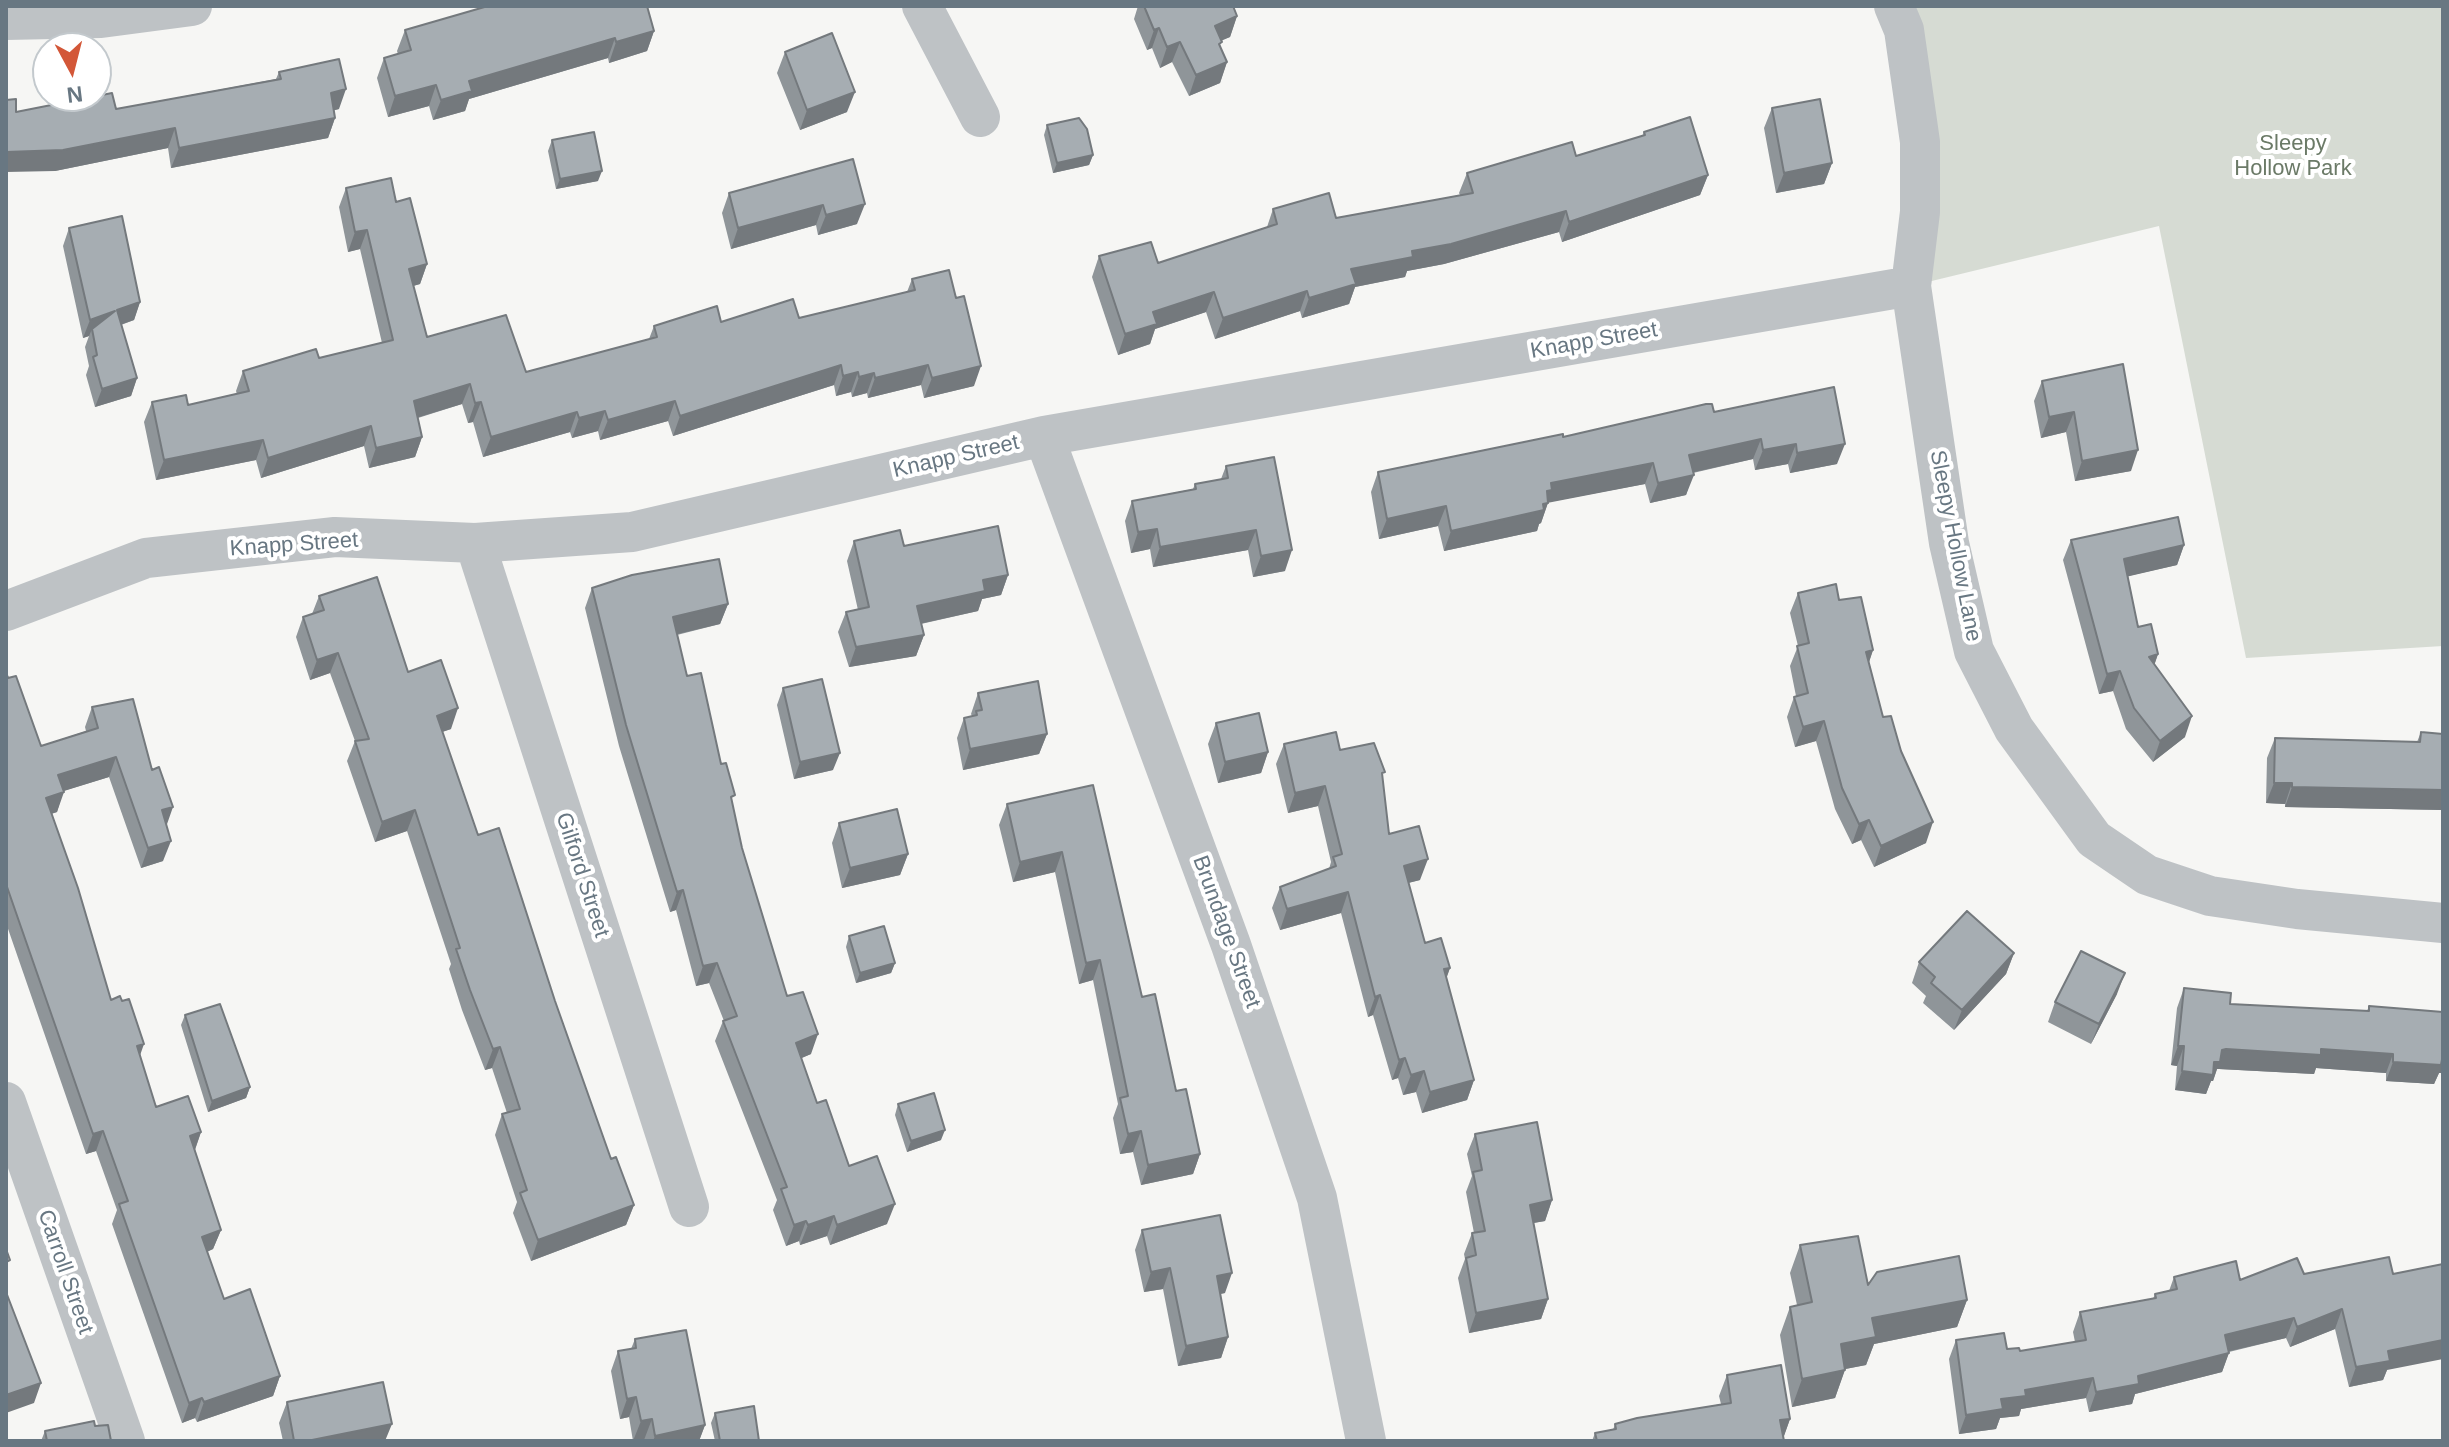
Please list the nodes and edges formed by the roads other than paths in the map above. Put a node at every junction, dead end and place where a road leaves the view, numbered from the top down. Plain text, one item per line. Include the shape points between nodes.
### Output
1 (192, 6) edge
2 (922, 6) edge
3 (1894, 6) edge
4 (8, 15) edge
5 (980, 117) dead end
6 (1911, 286) junction
7 (1044, 436) junction
8 (475, 543) junction
9 (6, 611) edge
10 (2443, 923) edge
11 (6, 1102) edge
12 (689, 1207) dead end
13 (125, 1441) edge
14 (1366, 1441) edge

1 - 4 street via 101,18
2 - 5 street
3 - 6 street, Sleepy Hollow Lane via 1904,30 1920,142 1920,212
6 - 7 street, Knapp Street
6 - 10 street, Sleepy Hollow Lane via 1949,543 1974,651 2014,729 2094,839 2147,875 2210,896
7 - 8 street, Knapp Street via 632,532
7 - 14 street, Brundage Street via 1313,1184
8 - 9 street, Knapp Street via 335,537 146,558
8 - 12 street, Gilford Street
11 - 13 street, Carroll Street

